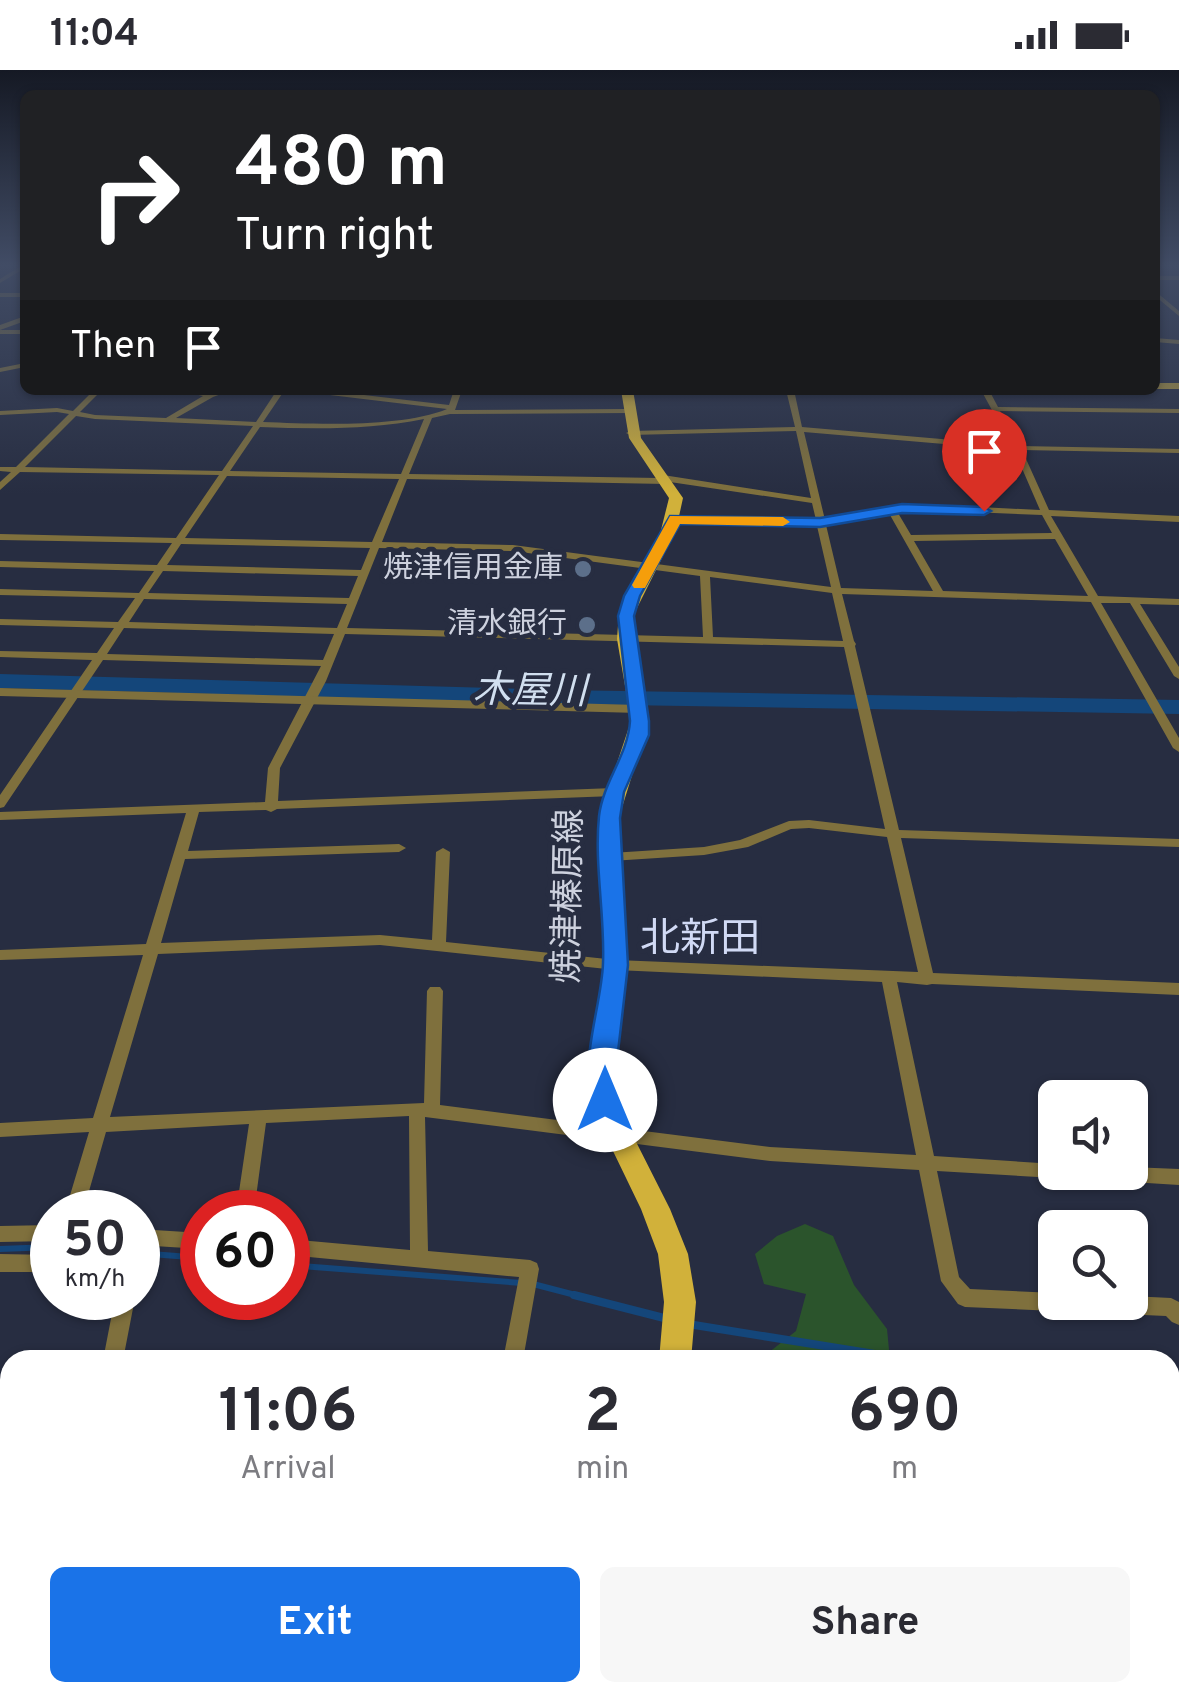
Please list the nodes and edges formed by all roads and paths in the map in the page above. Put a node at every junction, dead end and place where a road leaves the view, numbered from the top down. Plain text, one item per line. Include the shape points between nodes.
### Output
1 (94, 395) edge
2 (210, 395) edge
3 (277, 395) edge
4 (338, 395) edge
5 (456, 395) edge
6 (626, 395) edge
7 (791, 395) edge
8 (988, 395) edge
9 (996, 409) junction
10 (451, 410) junction
11 (626, 410) junction
12 (1179, 412) edge
13 (0, 413) edge
14 (77, 414) junction
15 (429, 416) junction
16 (167, 421) junction
17 (257, 426) junction
18 (799, 429) junction
19 (630, 433) junction
20 (1017, 448) junction
21 (1179, 450) edge
22 (0, 469) edge
23 (18, 470) junction
24 (228, 472) junction
25 (404, 475) junction
26 (664, 479) junction
27 (0, 488) edge
28 (815, 502) junction
29 (892, 510) junction
30 (1046, 514) junction
31 (675, 519) junction
32 (1179, 519) edge
33 (820, 523) junction
34 (1058, 536) junction
35 (0, 537) edge
36 (908, 538) junction
37 (182, 540) junction
38 (375, 545) junction
39 (0, 564) edge
40 (652, 566) junction
41 (162, 568) junction
42 (363, 573) junction
43 (705, 573) junction
44 (836, 591) junction
45 (0, 592) edge
46 (939, 593) junction
47 (143, 595) junction
48 (351, 601) junction
49 (1095, 601) junction
50 (1134, 602) junction
51 (1179, 602) edge
52 (0, 622) edge
53 (122, 625) junction
54 (340, 632) junction
55 (627, 639) junction
56 (708, 641) junction
57 (851, 644) junction
58 (0, 654) edge
59 (100, 657) junction
60 (326, 663) junction
61 (86, 676) joint
62 (1179, 676) edge
63 (314, 691) junction
64 (0, 692) edge
65 (74, 694) junction
66 (638, 700) junction
67 (1179, 748) edge
68 (614, 792) junction
69 (0, 804) edge
70 (271, 808) junction
71 (193, 811) junction
72 (0, 816) edge
73 (894, 834) junction
74 (1179, 842) edge
75 (399, 848) dead end
76 (443, 852) dead end
77 (183, 855) junction
78 (611, 857) junction
79 (439, 945) junction
80 (154, 948) junction
81 (0, 955) edge
82 (616, 965) junction
83 (888, 978) junction
84 (927, 980) junction
85 (1179, 989) edge
86 (435, 991) dead end
87 (424, 1110) junction
88 (259, 1117) junction
89 (101, 1125) junction
90 (0, 1130) edge
91 (618, 1136) junction
92 (925, 1165) junction
93 (1038, 1170) edge
94 (1148, 1175) edge
95 (1179, 1177) edge
96 (81, 1190) edge
97 (248, 1190) edge
98 (0, 1234) edge
99 (30, 1234) edge
100 (310, 1250) edge
101 (419, 1260) junction
102 (0, 1263) edge
103 (30, 1264) edge
104 (1038, 1301) edge
105 (1148, 1307) edge
106 (1179, 1316) edge
107 (121, 1320) edge
108 (115, 1350) edge
109 (515, 1350) edge
110 (676, 1350) edge

1 - 14 street
2 - 16 street
3 - 17 street
4 - 10 street
5 - 10 street
6 - 11 main road
7 - 18 street
8 - 9 street
9 - 12 street
9 - 20 street
10 - 11 street
10 - 15 street
11 - 19 main road
13 - 14 street
14 - 16 street
14 - 23 street
15 - 17 street
15 - 25 street
16 - 17 street
17 - 24 street
18 - 19 street
18 - 20 street
18 - 28 street
19 - 26 main road
20 - 21 street
20 - 30 street
22 - 23 street
23 - 24 street
23 - 27 street
24 - 25 street
24 - 37 street
25 - 26 street
25 - 38 street
26 - 28 street
26 - 31 main road via 676,498
28 - 33 street
29 - 30 street
29 - 33 street
29 - 36 street
30 - 32 street
30 - 34 street
31 - 33 street
31 - 40 main road, 焼津榛原線
33 - 44 street
34 - 36 street
34 - 49 street
35 - 37 street
36 - 46 street
37 - 38 street
37 - 41 street
38 - 40 street via 550,550
38 - 42 street
39 - 41 street
40 - 43 street
40 - 55 main road, 焼津榛原線 via 632,596
41 - 42 street
41 - 47 street
42 - 48 street
43 - 44 street
43 - 56 street
44 - 46 street
44 - 57 street
45 - 47 street
46 - 49 street
47 - 48 street
47 - 53 street
48 - 54 street
49 - 50 street
49 - 67 street
50 - 51 street
50 - 62 street
52 - 53 street
53 - 54 street
53 - 59 street
54 - 55 street
54 - 60 street
55 - 56 street
55 - 66 main road, 焼津榛原線
56 - 57 street
57 - 73 street
58 - 59 street
59 - 60 street
59 - 61 street
60 - 63 street
61 - 65 street
63 - 65 street
63 - 66 street
63 - 70 street via 274,768
64 - 65 street
65 - 69 street
66 - 68 main road, 焼津榛原線 via 639,735
68 - 70 street
68 - 78 main road, 焼津榛原線
70 - 71 street
71 - 72 street
71 - 77 street
73 - 74 street
73 - 78 street via 809,824 717,849
73 - 84 street
75 - 77 street
76 - 79 street
77 - 80 street
78 - 82 main road, 焼津榛原線
79 - 80 street via 380,940
79 - 82 street
80 - 81 street
80 - 89 street
82 - 83 street
82 - 91 main road, 焼津榛原線 via 601,1078
83 - 84 street
83 - 92 street
84 - 85 street
86 - 87 street
87 - 88 street
87 - 91 street
87 - 101 street
88 - 89 street
88 - 97 street
89 - 90 street
89 - 96 street
91 - 92 street
91 - 110 main road, 焼津榛原線 via 679,1268
92 - 93 street
92 - 104 street via 950,1281 965,1298
94 - 95 street
98 - 99 street
100 - 101 street
101 - 109 street via 530,1269
102 - 103 street
105 - 106 street via 1172,1308
107 - 108 street

